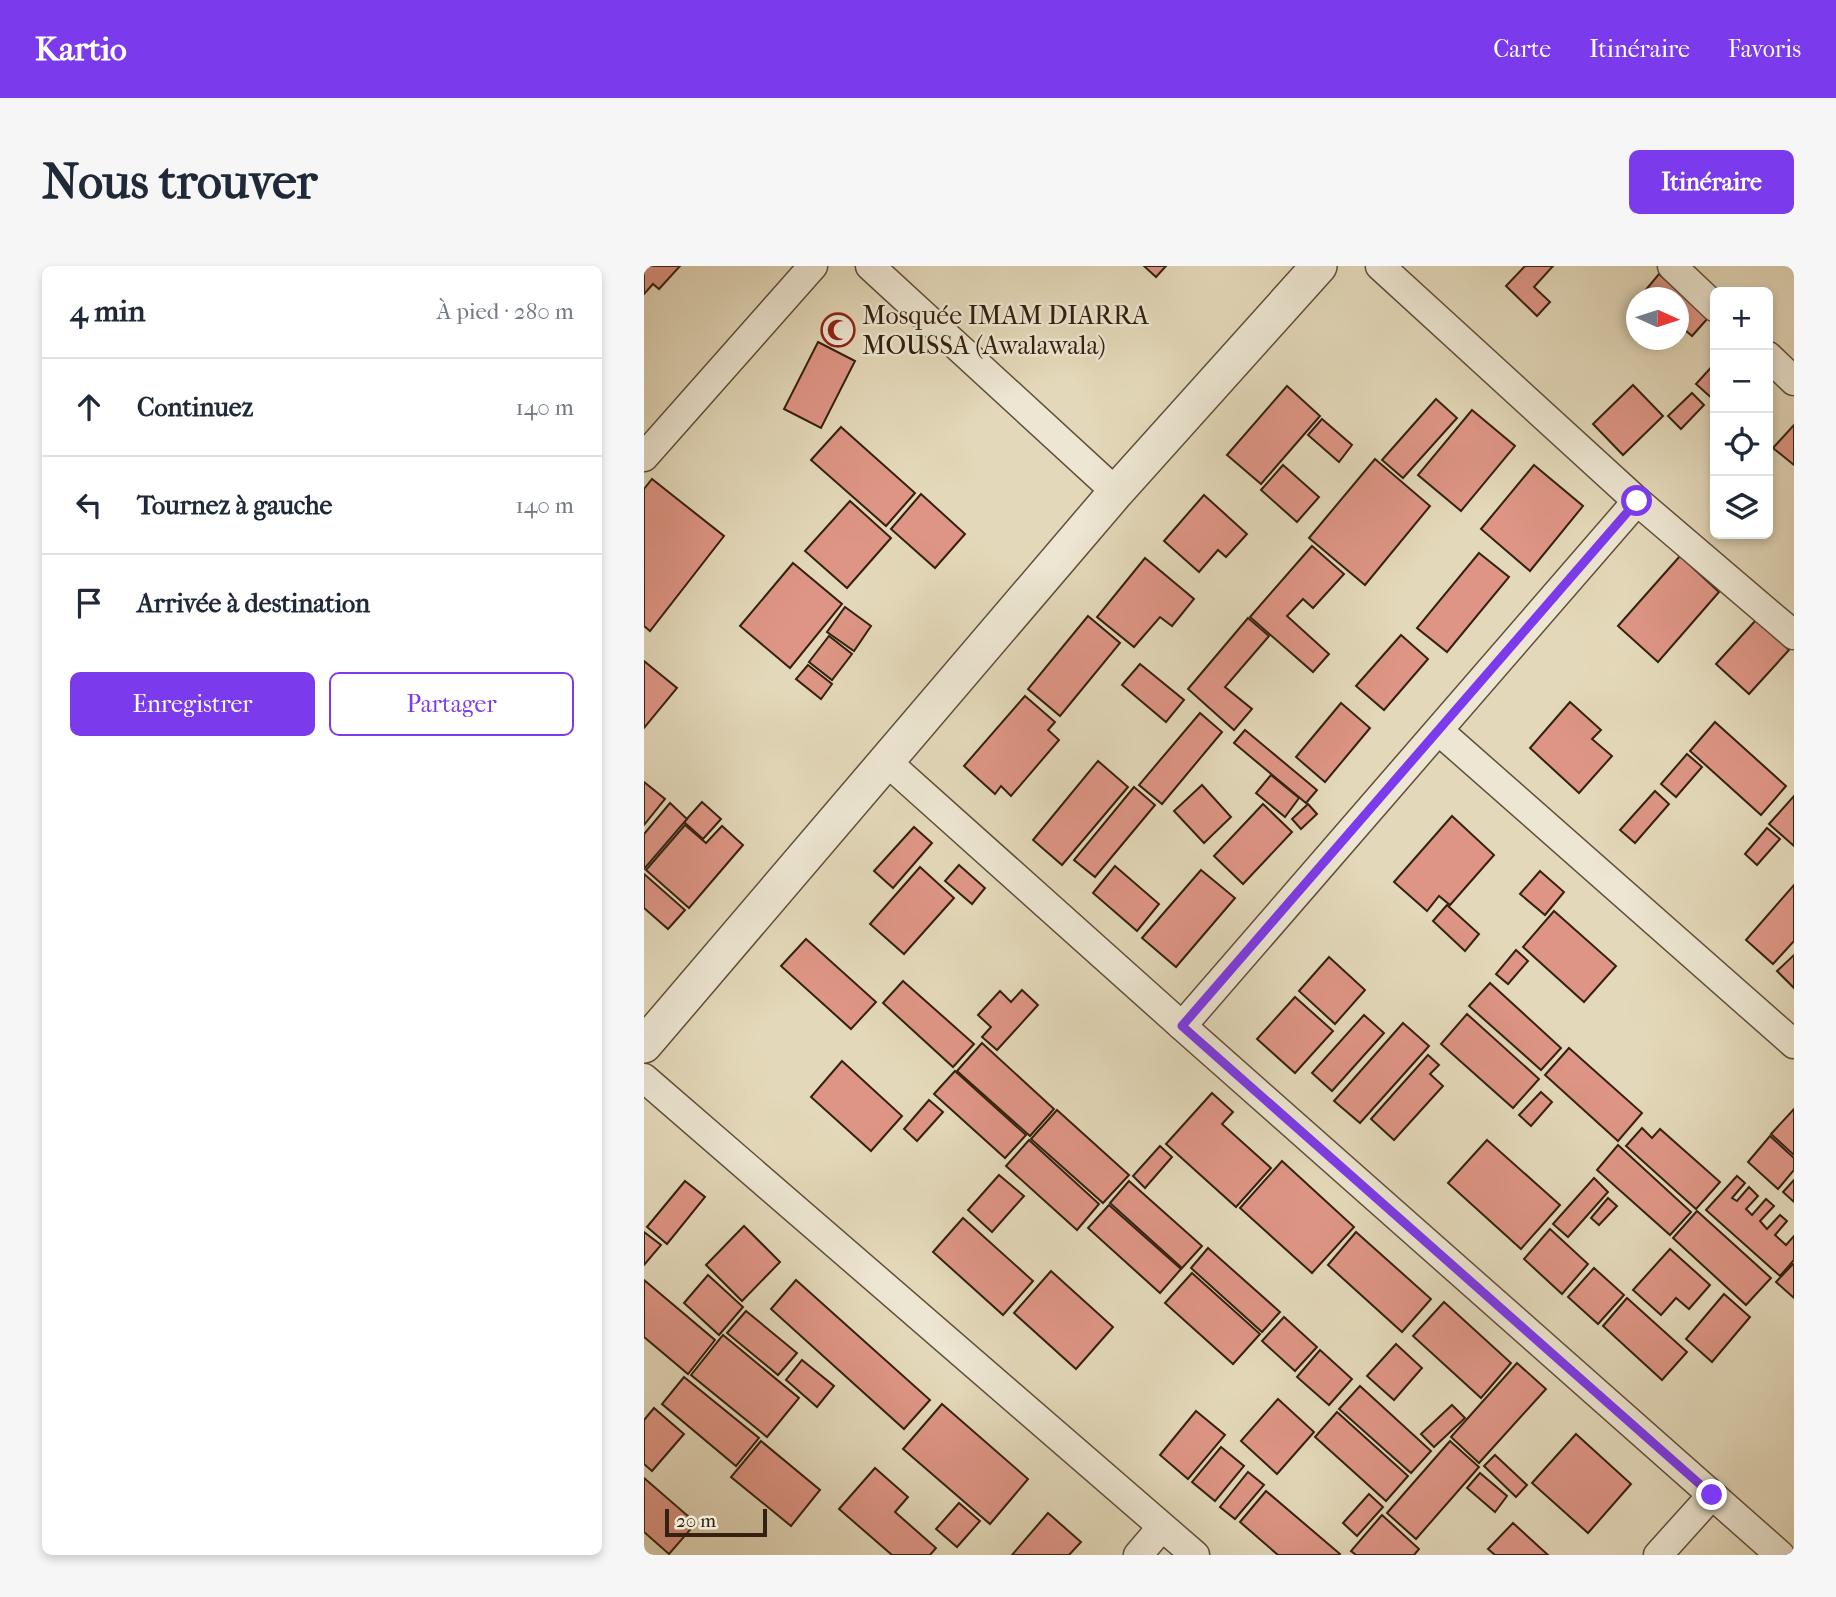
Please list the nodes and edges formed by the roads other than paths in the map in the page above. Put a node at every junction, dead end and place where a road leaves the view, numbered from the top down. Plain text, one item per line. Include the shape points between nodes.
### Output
1 (813, 266) edge
2 (870, 266) edge
3 (1319, 266) edge
4 (1380, 266) edge
5 (1672, 266) edge
6 (1710, 302) edge
7 (1773, 361) edge
8 (1794, 381) edge
9 (644, 457) edge
10 (1116, 492) junction
11 (1637, 501) junction
12 (1794, 635) edge
13 (1439, 731) junction
14 (886, 761) junction
15 (1182, 1026) junction
16 (644, 1045) edge
17 (1794, 1045) edge
18 (644, 1078) edge
19 (1712, 1495) junction
20 (1161, 1528) junction
21 (1138, 1555) edge
22 (1195, 1555) edge
23 (1658, 1555) edge
24 (1780, 1555) edge

1 - 9 street
2 - 10 street
3 - 10 street
4 - 11 street
5 - 6 street
7 - 8 street
10 - 14 street
11 - 12 street
11 - 13 street
13 - 15 street
13 - 17 street
14 - 15 street
14 - 16 street
15 - 19 street
18 - 20 street
19 - 23 street
19 - 24 street
20 - 21 street
20 - 22 street

